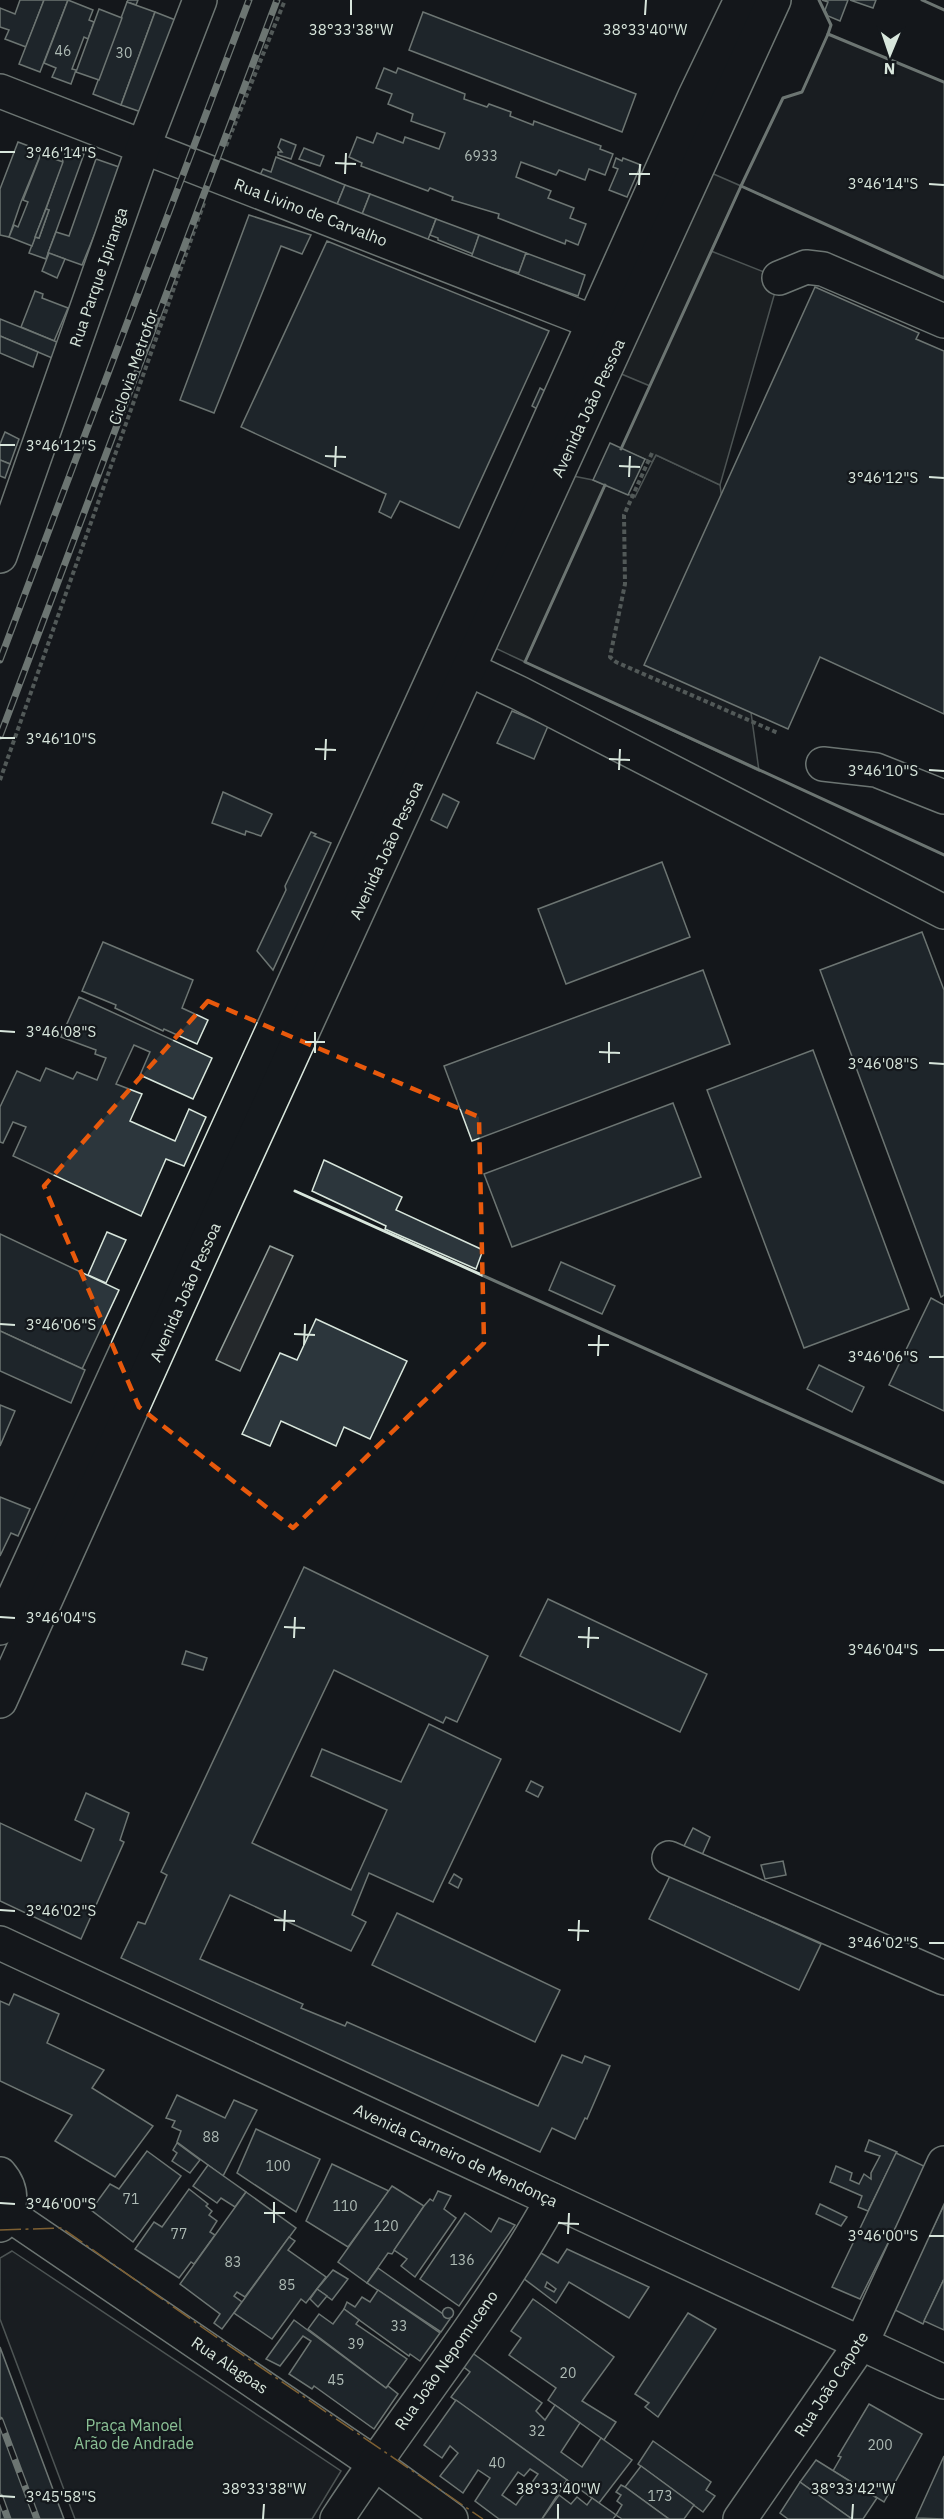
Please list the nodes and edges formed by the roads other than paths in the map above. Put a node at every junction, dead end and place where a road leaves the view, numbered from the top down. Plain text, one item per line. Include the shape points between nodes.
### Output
1 (200, 0) edge
2 (741, 0) edge
3 (774, 0) edge
4 (0, 92) edge
5 (143, 148) junction
6 (778, 278) dead end
7 (944, 321) edge
8 (609, 328) junction
9 (0, 556) edge
10 (456, 663) junction
11 (823, 764) dead end
12 (944, 797) edge
13 (944, 912) edge
14 (0, 1628) edge
15 (0, 1701) edge
16 (669, 1858) dead end
17 (0, 1943) edge
18 (944, 1978) edge
19 (942, 2169) edge
20 (0, 2174) edge
21 (552, 2200) junction
22 (4, 2219) edge
23 (862, 2343) junction
24 (944, 2382) edge
25 (374, 2463) junction
26 (337, 2519) edge
27 (450, 2519) edge
28 (740, 2519) edge

1 - 5 main road, Rua Parque Ipiranga
2 - 8 main road, Avenida João Pessoa via 675,138
3 - 8 main road, Avenida João Pessoa
4 - 5 main road, Rua Livino de Carvalho
5 - 8 main road, Rua Livino de Carvalho
5 - 9 main road, Rua Parque Ipiranga
6 - 7 main road via 806,267 823,269
8 - 10 main road, Avenida João Pessoa
10 - 13 main road
10 - 14 main road, Avenida João Pessoa
10 - 15 main road, Avenida João Pessoa via 228,1195
11 - 12 main road via 876,770
16 - 18 main road
17 - 21 main road, Avenida Carneiro de Mendonça
19 - 23 main road, Rua João Capote
20 - 22 main road, Rua Alagoas via 7,2182 11,2198
21 - 23 main road, Avenida Carneiro de Mendonça
21 - 25 main road, Rua João Nepomuceno via 473,2324
22 - 25 main road, Rua Alagoas
23 - 24 main road, Avenida Carneiro de Mendonça
23 - 28 main road, Rua João Capote
25 - 26 main road, Rua João Nepomuceno
25 - 27 main road, Rua Alagoas

